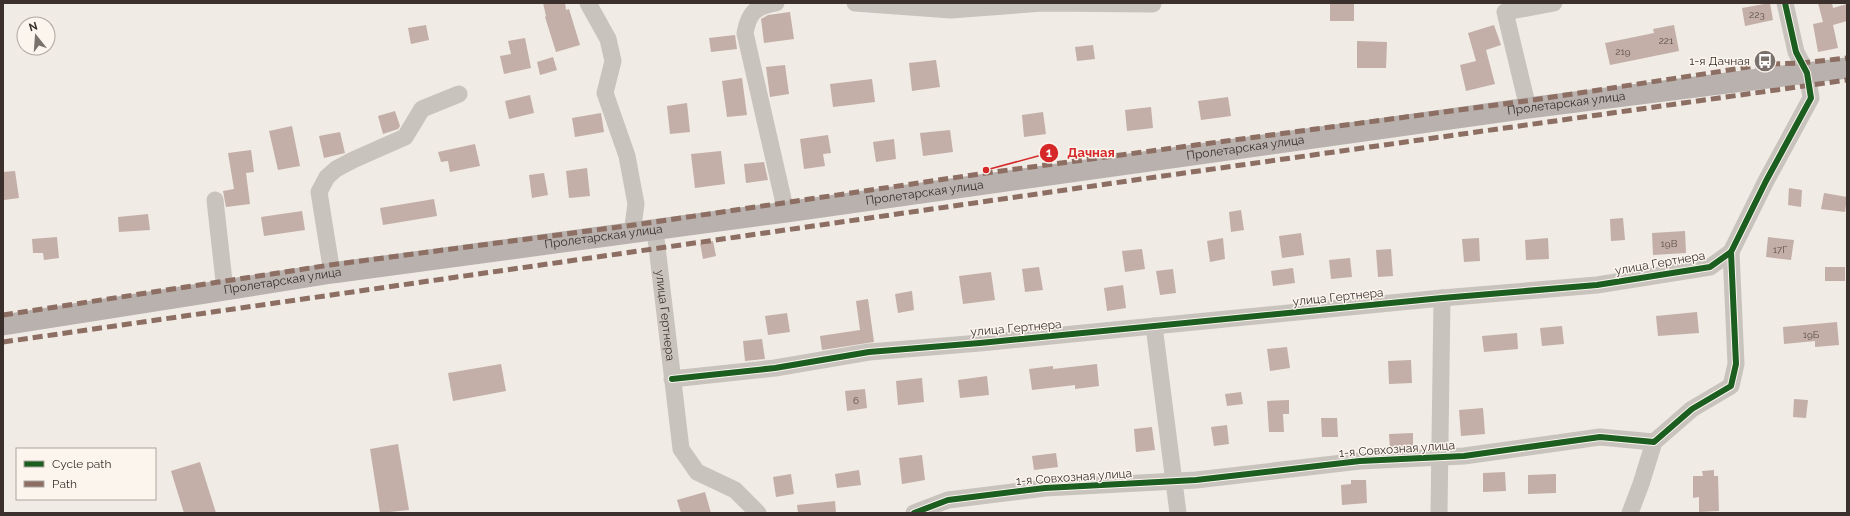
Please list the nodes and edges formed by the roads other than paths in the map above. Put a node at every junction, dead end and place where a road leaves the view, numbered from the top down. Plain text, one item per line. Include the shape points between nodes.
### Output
1 (588, 3) edge
2 (776, 3) edge
3 (855, 3) edge
4 (1554, 3) edge
5 (1785, 3) edge
6 (1153, 4) edge
7 (1847, 68) edge
8 (1807, 73) junction
9 (459, 94) dead end
10 (1528, 108) junction
11 (214, 200) dead end
12 (786, 212) junction
13 (655, 230) junction
14 (632, 233) junction
15 (1731, 252) junction
16 (332, 274) junction
17 (225, 290) junction
18 (1442, 298) junction
19 (3, 325) edge
20 (1154, 326) junction
21 (672, 379) junction
22 (1654, 442) junction
23 (1440, 457) junction
24 (1175, 481) junction
25 (758, 513) edge
26 (914, 513) edge
27 (1178, 513) edge
28 (1439, 513) edge
29 (1630, 513) edge

1 - 14 street via 608,39 613,61 605,93 627,156 636,204
2 - 12 street via 763,6 754,12 747,20 745,33
3 - 6 street via 951,10 1043,3
4 - 10 street via 1505,12
5 - 8 street, улица Гертнера via 1796,52
7 - 8 main road, Пролетарская улица
8 - 10 main road, Пролетарская улица
8 - 15 street, улица Гертнера via 1811,98
9 - 16 street via 422,109 405,137 347,163 326,177 319,192
10 - 12 main road, Пролетарская улица
11 - 17 street
12 - 13 main road, Пролетарская улица
13 - 14 main road, Пролетарская улица
13 - 21 street, улица Гертнера
14 - 16 main road, Пролетарская улица
15 - 18 street, улица Гертнера via 1710,267 1687,271 1597,285
15 - 22 street via 1736,364 1731,386 1692,409
16 - 17 main road, Пролетарская улица
17 - 19 main road, Пролетарская улица
18 - 20 street, улица Гертнера
18 - 23 street
20 - 21 street, улица Гертнера via 869,352 775,368
20 - 24 street
21 - 25 street via 681,449 697,472 735,490
22 - 23 street, 1-я Совхозная улица via 1600,438
22 - 29 street
23 - 24 street, 1-я Совхозная улица via 1360,461
23 - 28 street
24 - 26 street, 1-я Совхозная улица via 1045,488 948,500
24 - 27 street

